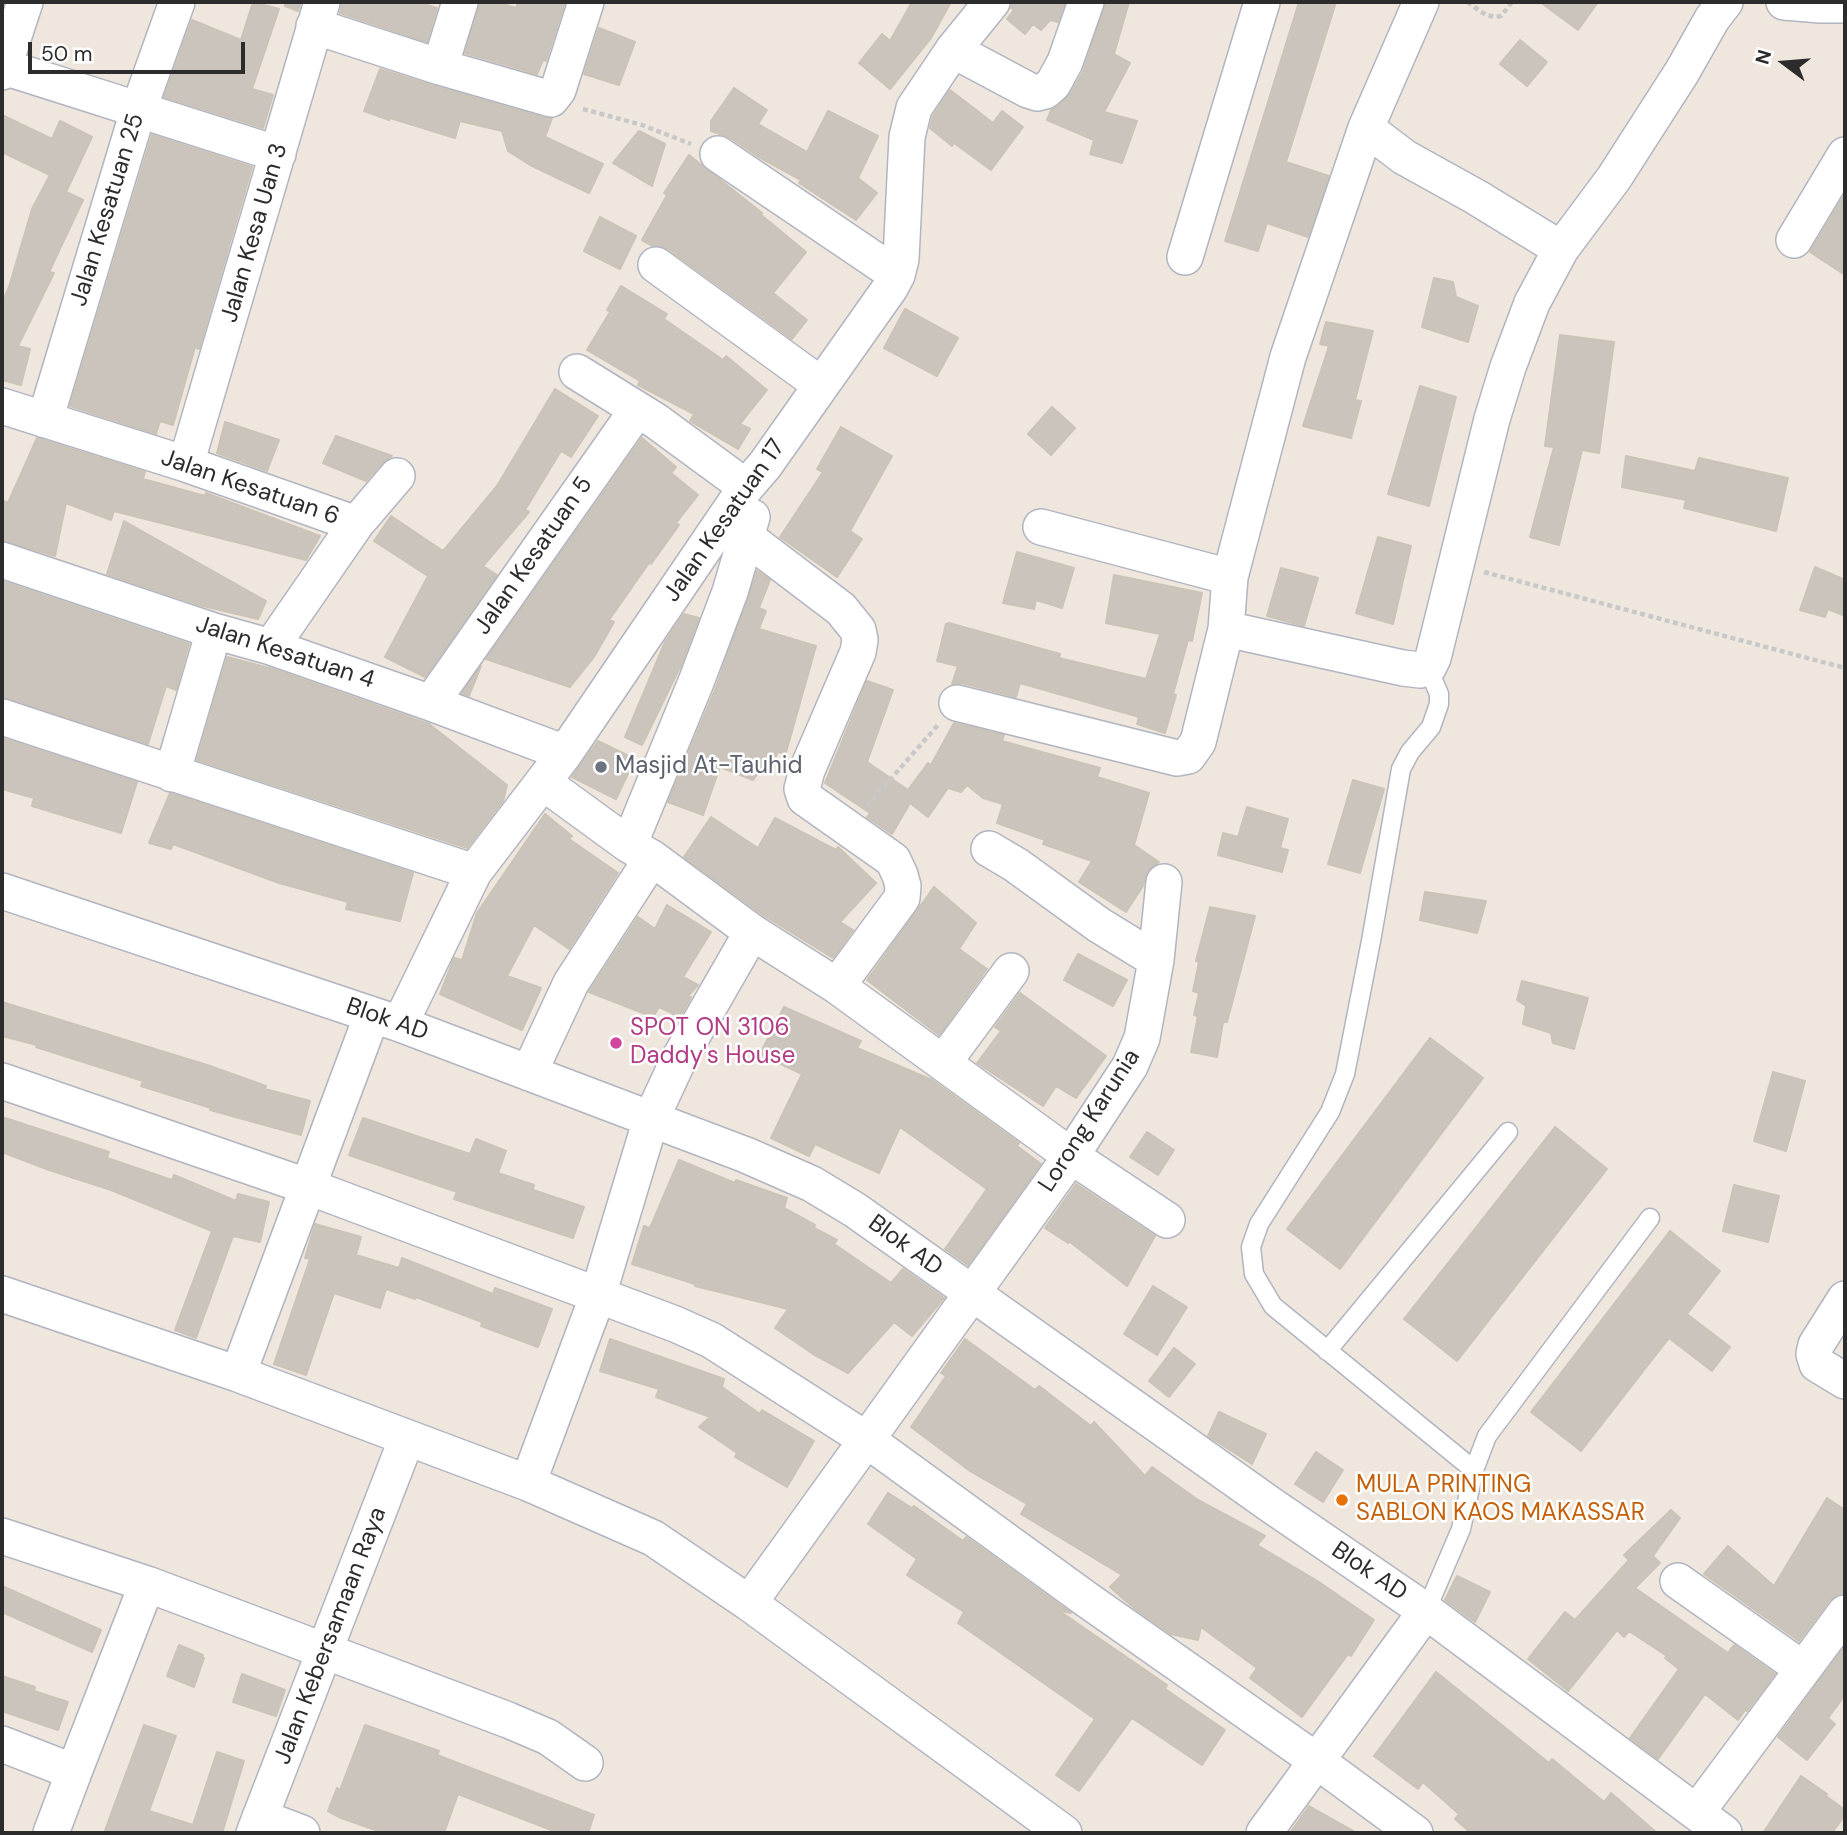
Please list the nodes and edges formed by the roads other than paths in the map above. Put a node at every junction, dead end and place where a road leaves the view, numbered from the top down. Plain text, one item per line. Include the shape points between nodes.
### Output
1 (25, 2) edge
2 (177, 2) edge
3 (460, 2) edge
4 (586, 2) edge
5 (992, 2) edge
6 (1086, 2) edge
7 (1262, 2) edge
8 (1421, 2) edge
9 (1725, 2) edge
10 (1784, 2) edge
11 (1845, 5) edge
12 (318, 14) edge
13 (953, 50) junction
14 (440, 67) junction
15 (3, 70) edge
16 (138, 111) junction
17 (1366, 128) junction
18 (278, 154) junction
19 (718, 154) road end
20 (1845, 155) edge
21 (1794, 240) dead end
22 (1562, 249) junction
23 (1185, 257) dead end
24 (656, 265) dead end
25 (897, 275) junction
26 (577, 372) dead end
27 (821, 384) junction
28 (2, 406) edge
29 (637, 410) junction
30 (45, 420) junction
31 (186, 464) junction
32 (397, 476) dead end
33 (756, 476) junction
34 (356, 524) junction
35 (1041, 527) dead end
36 (746, 537) junction
37 (2, 560) edge
38 (1230, 577) junction
39 (1226, 629) junction
40 (214, 631) junction
41 (271, 647) junction
42 (1428, 668) junction
43 (431, 703) junction
44 (957, 703) road end
45 (2, 717) edge
46 (565, 753) junction
47 (172, 774) junction
48 (544, 783) junction
49 (989, 849) dead end
50 (641, 851) junction
51 (474, 872) junction
52 (1164, 882) dead end
53 (2, 891) edge
54 (752, 932) junction
55 (1156, 960) junction
56 (1011, 971) dead end
57 (837, 986) junction
58 (386, 1019) junction
59 (943, 1063) junction
60 (529, 1073) junction
61 (2, 1081) edge
62 (651, 1119) junction
63 (1508, 1132) dead end
64 (1071, 1156) junction
65 (309, 1186) junction
66 (1650, 1218) dead end
67 (1167, 1220) dead end
68 (2, 1294) edge
69 (598, 1295) junction
70 (972, 1295) junction
71 (1845, 1299) edge
72 (1327, 1351) junction
73 (238, 1374) junction
74 (1845, 1381) edge
75 (407, 1438) junction
76 (867, 1440) junction
77 (1474, 1470) junction
78 (528, 1483) junction
79 (2, 1536) edge
80 (1678, 1581) dead end
81 (147, 1584) junction
82 (749, 1603) junction
83 (1426, 1611) junction
84 (1845, 1613) edge
85 (326, 1650) junction
86 (1803, 1669) junction
87 (2, 1744) edge
88 (1317, 1761) junction
89 (585, 1763) dead end
90 (74, 1772) junction
91 (1697, 1812) junction
92 (257, 1825) edge
93 (51, 1833) edge
94 (302, 1833) edge
95 (1064, 1833) edge
96 (1264, 1833) edge
97 (1415, 1833) edge
98 (1724, 1833) edge

1 - 15 street
2 - 16 street, Jalan Kesatuan 25
3 - 14 street
4 - 14 street via 558,90 551,99
5 - 13 street, Jalan Kesatuan 17
6 - 13 street via 1065,62 1045,91 1028,90
7 - 23 street
8 - 17 street
9 - 22 street via 1614,178
10 - 11 street
12 - 14 street
12 - 18 street, Jalan Kesa Uan 3
13 - 25 street, Jalan Kesatuan 17 via 924,91 910,121
15 - 16 street
16 - 18 street
16 - 30 street, Jalan Kesatuan 25
17 - 22 street via 1404,157
17 - 38 street via 1288,357
18 - 31 street, Jalan Kesa Uan 3
19 - 25 street
20 - 21 street
22 - 42 street via 1532,303 1508,367
24 - 27 street
25 - 27 street, Jalan Kesatuan 17
26 - 29 street
27 - 33 street, Jalan Kesatuan 17
28 - 30 street, Jalan Kesatuan 6
29 - 33 street via 693,447
29 - 43 street, Jalan Kesatuan 5
30 - 31 street, Jalan Kesatuan 6
31 - 34 street, Jalan Kesatuan 6
32 - 34 street
33 - 36 street via 759,496
33 - 46 street, Jalan Kesatuan 17
34 - 41 street, Jalan Kesatuan 6
35 - 38 street
36 - 50 street
36 - 57 street via 841,609 858,630 858,652 802,789 805,798 893,860 903,886 902,898
37 - 40 street, Jalan Kesatuan 4
38 - 39 street
39 - 42 street via 1403,668
39 - 44 street via 1198,743 1188,756 1177,758
40 - 41 street, Jalan Kesatuan 4
40 - 47 street
41 - 43 street, Jalan Kesatuan 4
42 - 72 lane via 1439,694 1438,704 1430,727 1401,769 1345,1074 1330,1112 1259,1224 1251,1247 1254,1274 1273,1306
43 - 46 street, Jalan Kesatuan 4
45 - 47 street
46 - 48 street, Jalan Kesatuan 17
47 - 51 street
48 - 50 street
48 - 51 street, Jalan Kesatuan 17
49 - 55 street
50 - 54 street
50 - 60 street
51 - 58 street, Jalan Kesatuan 17
52 - 55 street, Lorong Karunia
53 - 58 street, Blok AD
54 - 57 street
54 - 62 street via 679,1059
55 - 64 street, Lorong Karunia via 1137,1052
56 - 59 street
57 - 59 street
58 - 60 street, Blok AD
58 - 65 street, Jalan Kesatuan 17
59 - 64 street
60 - 62 street, Blok AD
61 - 65 street
62 - 69 street
62 - 70 street, Blok AD via 812,1184
63 - 72 lane
64 - 67 street
64 - 70 street, Lorong Karunia
65 - 69 street
65 - 73 street, Jalan Kesatuan 17
66 - 77 lane via 1487,1436
68 - 73 street
69 - 76 street via 711,1340
69 - 78 street
70 - 76 street, Lorong Karunia
70 - 83 street, Blok AD
71 - 74 street via 1814,1354 1817,1364
72 - 77 lane
73 - 75 street
75 - 78 street
75 - 85 street, Jalan Kebersamaan Raya
76 - 82 street, Lorong Karunia
76 - 88 street
77 - 83 lane via 1461,1529
78 - 82 street via 653,1538
79 - 81 street
80 - 86 street
81 - 85 street
81 - 90 street
82 - 95 street
83 - 88 street
83 - 91 street, Blok AD
84 - 86 street
85 - 89 street via 530,1729
85 - 92 street, Jalan Kebersamaan Raya
86 - 91 street
87 - 90 street
88 - 96 street
88 - 97 street
90 - 93 street
91 - 98 street, Blok AD
92 - 94 street

